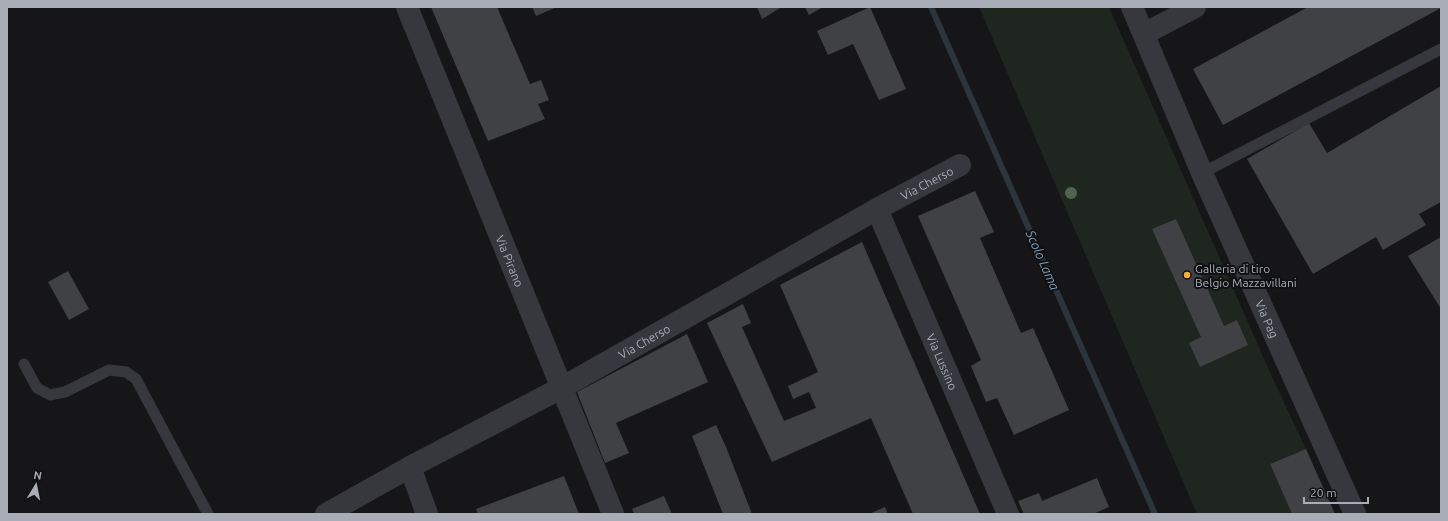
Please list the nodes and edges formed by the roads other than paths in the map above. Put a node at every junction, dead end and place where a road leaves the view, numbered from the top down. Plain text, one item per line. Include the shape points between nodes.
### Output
1 (407, 7) edge
2 (1132, 7) edge
3 (1195, 7) edge
4 (1144, 34) junction
5 (1441, 49) edge
6 (960, 165) dead end
7 (1202, 173) junction
8 (877, 209) junction
9 (24, 364) dead end
10 (563, 387) junction
11 (410, 467) junction
12 (208, 514) edge
13 (326, 514) edge
14 (427, 514) edge
15 (613, 514) edge
16 (1008, 514) edge
17 (1355, 514) edge

1 - 10 street, Via Pirano
2 - 4 street, Via Pag
3 - 4 street
4 - 7 street, Via Pag
5 - 7 lane
6 - 8 street, Via Cherso
7 - 17 street, Via Pag
8 - 10 street, Via Cherso
8 - 16 street, Via Lussino
9 - 12 lane via 37,388 50,395 65,392 109,370 126,372 136,379
10 - 11 street, Via Cherso
10 - 15 street, Via Pirano
11 - 13 street, Via Cherso
11 - 14 street

